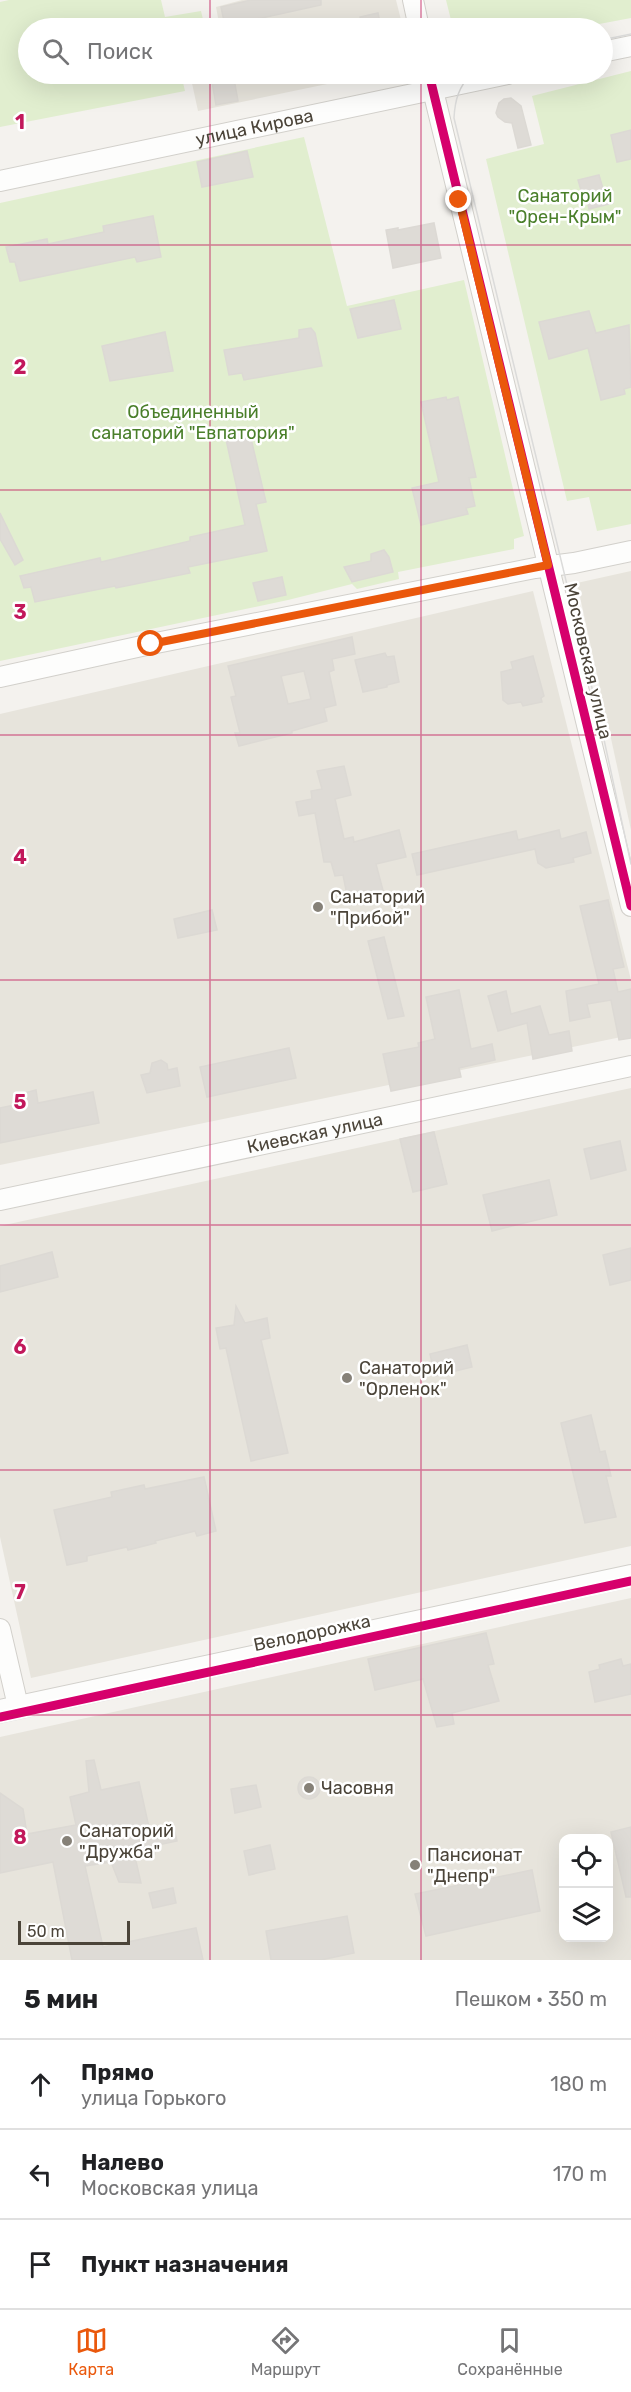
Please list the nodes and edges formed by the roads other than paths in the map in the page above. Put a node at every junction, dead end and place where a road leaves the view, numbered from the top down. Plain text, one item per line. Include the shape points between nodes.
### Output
1 (413, 0) edge
2 (417, 18) edge
3 (631, 46) edge
4 (613, 50) edge
5 (422, 84) edge
6 (431, 84) edge
7 (0, 181) edge
8 (631, 551) edge
9 (548, 565) junction
10 (0, 678) edge
11 (631, 906) edge
12 (631, 1066) edge
13 (0, 1200) edge
14 (631, 1575) edge
15 (0, 1629) edge
16 (9, 1708) edge

1 - 2 street
3 - 4 street
5 - 7 street, улица Кирова
6 - 9 street, Московская улица
8 - 9 street
9 - 10 street via 163,641
9 - 11 street, Московская улица
12 - 13 street, Киевская улица
14 - 16 street
15 - 16 street

